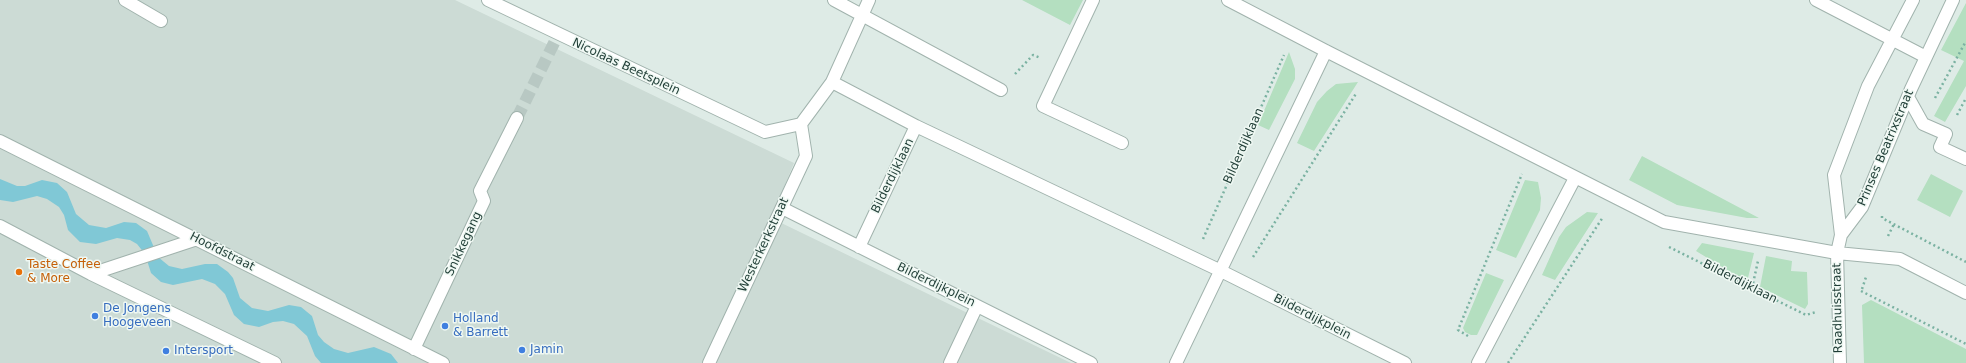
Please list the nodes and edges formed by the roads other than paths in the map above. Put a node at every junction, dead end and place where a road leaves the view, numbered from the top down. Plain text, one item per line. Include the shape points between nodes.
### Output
1 (126, 0) edge
2 (488, 0) edge
3 (834, 0) edge
4 (869, 0) edge
5 (1094, 0) edge
6 (1228, 0) edge
7 (1816, 0) edge
8 (1913, 0) edge
9 (1953, 0) edge
10 (862, 14) junction
11 (162, 21) dead end
12 (1892, 40) junction
13 (1326, 52) junction
14 (1926, 57) junction
15 (832, 82) junction
16 (1001, 90) road end
17 (1908, 97) junction
18 (517, 118) tunnel mouth
19 (801, 124) junction
20 (916, 126) junction
21 (0, 141) edge
22 (1122, 143) dead end
23 (1966, 159) edge
24 (1575, 178) junction
25 (782, 208) junction
26 (0, 226) edge
27 (1841, 235) junction
28 (197, 239) junction
29 (859, 247) junction
30 (1837, 253) junction
31 (1220, 270) junction
32 (91, 274) junction
33 (1966, 293) edge
34 (977, 306) junction
35 (414, 349) junction
36 (275, 363) edge
37 (443, 363) edge
38 (709, 363) edge
39 (950, 363) edge
40 (1091, 363) edge
41 (1176, 363) edge
42 (1406, 363) edge
43 (1478, 363) edge
44 (1840, 363) edge

1 - 11 street
2 - 19 street, Nicolaas Beetsplein via 765,132
3 - 10 street
4 - 10 street
5 - 22 street via 1043,106
6 - 13 street
7 - 12 street
8 - 12 street, Prinses Beatrixstraat
9 - 14 street, Prinses Beatrixstraat
10 - 15 street
10 - 16 street
12 - 14 street
12 - 27 street, Prinses Beatrixstraat via 1868,86 1834,176
13 - 24 street
13 - 31 street
14 - 17 street, Prinses Beatrixstraat
15 - 19 street
15 - 20 street, Bilderdijklaan
17 - 23 street via 1923,124 1946,134 1940,146
17 - 27 street, Prinses Beatrixstraat via 1862,207
18 - 35 street, Snikkegang via 480,191 484,201
19 - 25 street, Westerkerkstraat via 806,156
20 - 29 street, Bilderdijklaan
20 - 31 street, Bilderdijkplein
21 - 28 street, Hoofdstraat
24 - 30 street via 1664,222
24 - 43 street
25 - 29 street, Bilderdijkplein
25 - 38 street, Westerkerkstraat
26 - 32 street
27 - 30 street, Prinses Beatrixstraat
28 - 32 street
28 - 35 street, Hoofdstraat
29 - 34 street, Bilderdijkplein
30 - 33 street via 1900,259
30 - 44 street, Raadhuisstraat
31 - 41 street
31 - 42 street, Bilderdijkplein
32 - 36 street
34 - 39 street
34 - 40 street, Bilderdijkplein
35 - 37 street, Hoofdstraat

